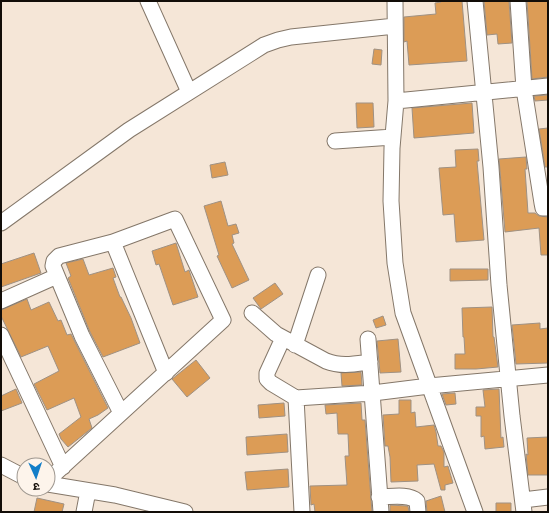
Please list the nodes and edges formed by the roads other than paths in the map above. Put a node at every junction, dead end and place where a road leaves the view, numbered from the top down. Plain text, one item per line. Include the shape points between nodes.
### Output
1 (148, 1) edge
2 (395, 1) edge
3 (475, 1) edge
4 (518, 1) edge
5 (395, 26) junction
6 (548, 86) edge
7 (524, 89) junction
8 (189, 92) junction
9 (484, 93) junction
10 (396, 101) junction
11 (393, 137) junction
12 (335, 141) dead end
13 (548, 208) edge
14 (1, 223) edge
15 (113, 242) junction
16 (318, 275) dead end
17 (57, 276) junction
18 (1, 300) edge
19 (252, 313) dead end
20 (1, 335) edge
21 (368, 338) dead end
22 (289, 341) junction
23 (370, 362) junction
24 (166, 373) junction
25 (548, 375) edge
26 (509, 378) junction
27 (429, 386) junction
28 (373, 393) junction
29 (296, 398) junction
30 (121, 413) junction
31 (1, 465) edge
32 (63, 467) junction
33 (16, 473) edge
34 (56, 473) edge
35 (56, 485) edge
36 (88, 491) junction
37 (548, 497) edge
38 (380, 505) edge
39 (524, 506) edge
40 (149, 508) edge
41 (84, 512) edge
42 (184, 512) edge
43 (302, 512) edge
44 (418, 512) edge
45 (475, 512) edge

1 - 8 street
2 - 5 street
3 - 9 street
4 - 7 street
5 - 8 street via 278,40 264,45
5 - 10 street
6 - 7 street
7 - 9 street
7 - 13 street via 543,208
8 - 14 street via 129,130
9 - 10 street
9 - 26 street
10 - 11 street
11 - 12 street
11 - 27 street via 390,201 395,264 403,313
15 - 17 street via 59,256 53,266
15 - 24 street
15 - 24 street via 175,219 223,320
16 - 22 street
17 - 18 street
17 - 30 street via 82,336
19 - 22 street
20 - 32 street
21 - 23 street
22 - 23 street via 334,364
22 - 29 street via 267,373 267,379
23 - 28 street
24 - 30 street
25 - 26 street
26 - 27 street
26 - 39 street
27 - 28 street
27 - 45 street
28 - 29 street
28 - 38 street
29 - 43 street
30 - 32 street
31 - 33 street
32 - 34 street
35 - 36 street
36 - 40 street via 115,494
36 - 41 street
37 - 39 street
38 - 44 street via 409,497 417,501
40 - 42 street

